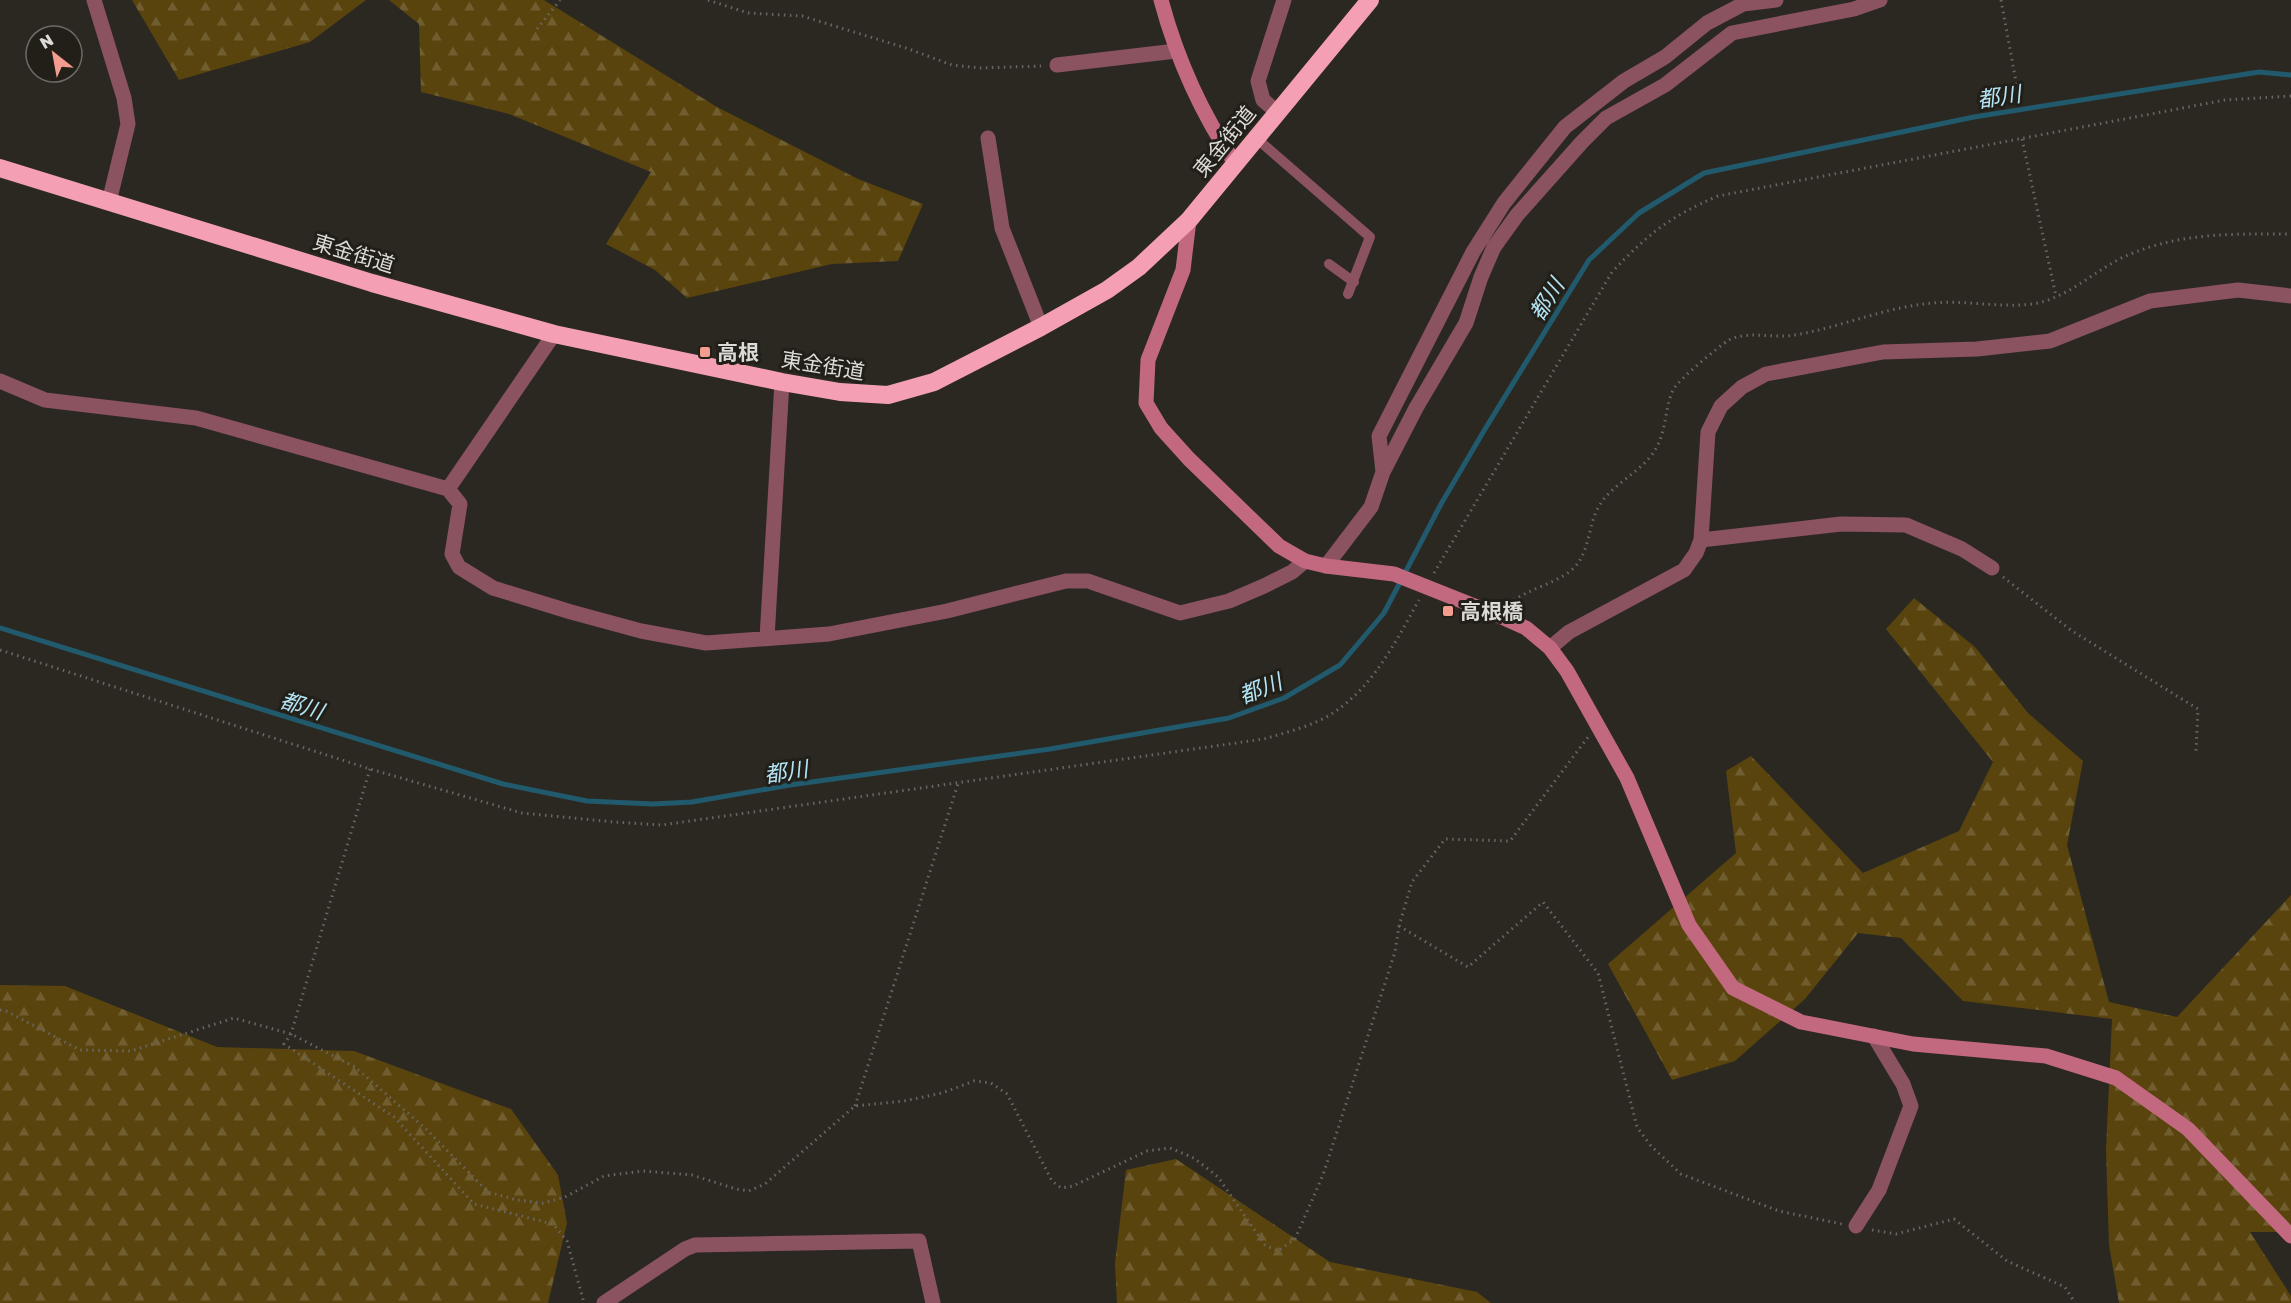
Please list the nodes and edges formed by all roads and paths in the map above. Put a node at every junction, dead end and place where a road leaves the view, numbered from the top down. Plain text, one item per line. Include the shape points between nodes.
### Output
1 (94, 0) edge
2 (560, 0) edge
3 (708, 0) edge
4 (1161, 0) edge
5 (1284, 0) edge
6 (1371, 0) edge
7 (1776, 0) edge
8 (1880, 0) edge
9 (2001, 0) edge
10 (537, 29) dead end
11 (1176, 51) junction
12 (1058, 65) joint
13 (2291, 96) edge
14 (2019, 98) dead end
15 (1277, 112) junction
16 (988, 138) dead end
17 (1256, 138) junction
18 (2022, 139) junction
19 (1235, 164) junction
20 (0, 168) edge
21 (109, 202) junction
22 (1189, 220) junction
23 (1329, 264) dead end
24 (1354, 282) junction
25 (1348, 294) dead end
26 (2056, 296) dead end
27 (2291, 296) edge
28 (1041, 327) junction
29 (554, 334) junction
30 (0, 381) edge
31 (782, 382) junction
32 (1383, 472) junction
33 (448, 489) junction
34 (1701, 540) junction
35 (1305, 561) junction
36 (1326, 566) junction
37 (1992, 568) joint
38 (1426, 586) junction
39 (767, 638) junction
40 (1550, 648) junction
41 (0, 650) edge
42 (1597, 724) junction
43 (2196, 751) dead end
44 (370, 769) junction
45 (958, 784) junction
46 (1399, 926) junction
47 (0, 1010) edge
48 (291, 1034) junction
49 (1874, 1036) junction
50 (855, 1106) junction
51 (1856, 1226) junction
52 (2291, 1236) edge
53 (584, 1303) edge
54 (604, 1303) edge
55 (933, 1303) edge
56 (2075, 1303) edge

1 - 21 street via 124,98 128,124
2 - 10 path
3 - 12 path via 748,13 802,16 952,65
4 - 11 street
5 - 15 street via 1258,81 1263,100
6 - 15 highway, 東金街道
7 - 32 street via 1743,4 1707,23 1565,127 1504,204 1473,252 1379,436
8 - 32 street via 1854,9 1732,33 1665,85 1606,118 1516,215 1494,247 1466,323
9 - 14 path
11 - 12 street
11 - 19 street via 1190,86
13 - 18 path via 2225,99
15 - 17 highway, 東金街道
16 - 28 street via 1002,228
17 - 19 highway, 東金街道
17 - 24 lane via 1370,237
18 - 26 path
18 - 38 path via 1718,196 1662,225 1612,272
19 - 22 highway, 東金街道
20 - 21 highway, 東金街道
21 - 29 highway, 東金街道
22 - 28 highway, 東金街道 via 1139,267
22 - 35 street via 1183,270 1148,360 1146,403 1161,428 1189,459 1279,546
23 - 24 lane
24 - 25 lane
27 - 34 street via 2238,290 2150,301 2050,341 1977,349 1883,352 1766,374 1742,387 1721,406 1708,432
28 - 31 highway, 東金街道 via 934,382 888,395
29 - 31 highway, 東金街道
29 - 33 street
30 - 33 street via 45,400 196,418
31 - 39 street
32 - 36 street via 1371,507
33 - 39 street via 460,504 452,554 459,567 494,588 631,628 706,643
34 - 37 street via 1841,524 1906,525 1962,549
34 - 40 street via 1684,570 1569,632
35 - 36 street
35 - 39 street via 1292,572 1229,601 1180,613 1088,580 1066,581 829,634
36 - 38 street via 1394,574
37 - 43 path via 2072,631 2198,709
38 - 40 street via 1526,628
38 - 45 path via 1385,659 1358,692 1333,714 1302,728 1264,738
40 - 42 street
41 - 44 path
42 - 46 path via 1510,842 1446,839 1412,882
42 - 49 street via 1627,778 1689,925 1733,988 1801,1022
44 - 45 path via 522,813 662,825
44 - 48 path
45 - 50 path
46 - 50 path via 1395,952 1323,1175 1295,1239 1278,1251 1265,1245 1218,1176 1194,1158 1170,1148 1147,1151 1061,1188 1052,1181 1007,1094 991,1083 974,1081 904,1101
46 - 51 path via 1468,967 1543,902 1598,973 1638,1127 1651,1146 1681,1174 1779,1211
47 - 48 path via 81,1050 131,1051 234,1018
48 - 50 path via 355,1067 426,1129 488,1192 517,1200 543,1203 565,1197 604,1176 643,1171 692,1175 749,1191 765,1184
48 - 53 path via 285,1044 394,1117 474,1204 554,1224 567,1241
49 - 51 street via 1903,1084 1911,1106 1880,1190
49 - 52 street via 1913,1044 2046,1056 2116,1078 2188,1129
51 - 56 path via 1896,1234 1954,1219 2007,1261 2065,1287
54 - 55 street via 695,1245 919,1241

